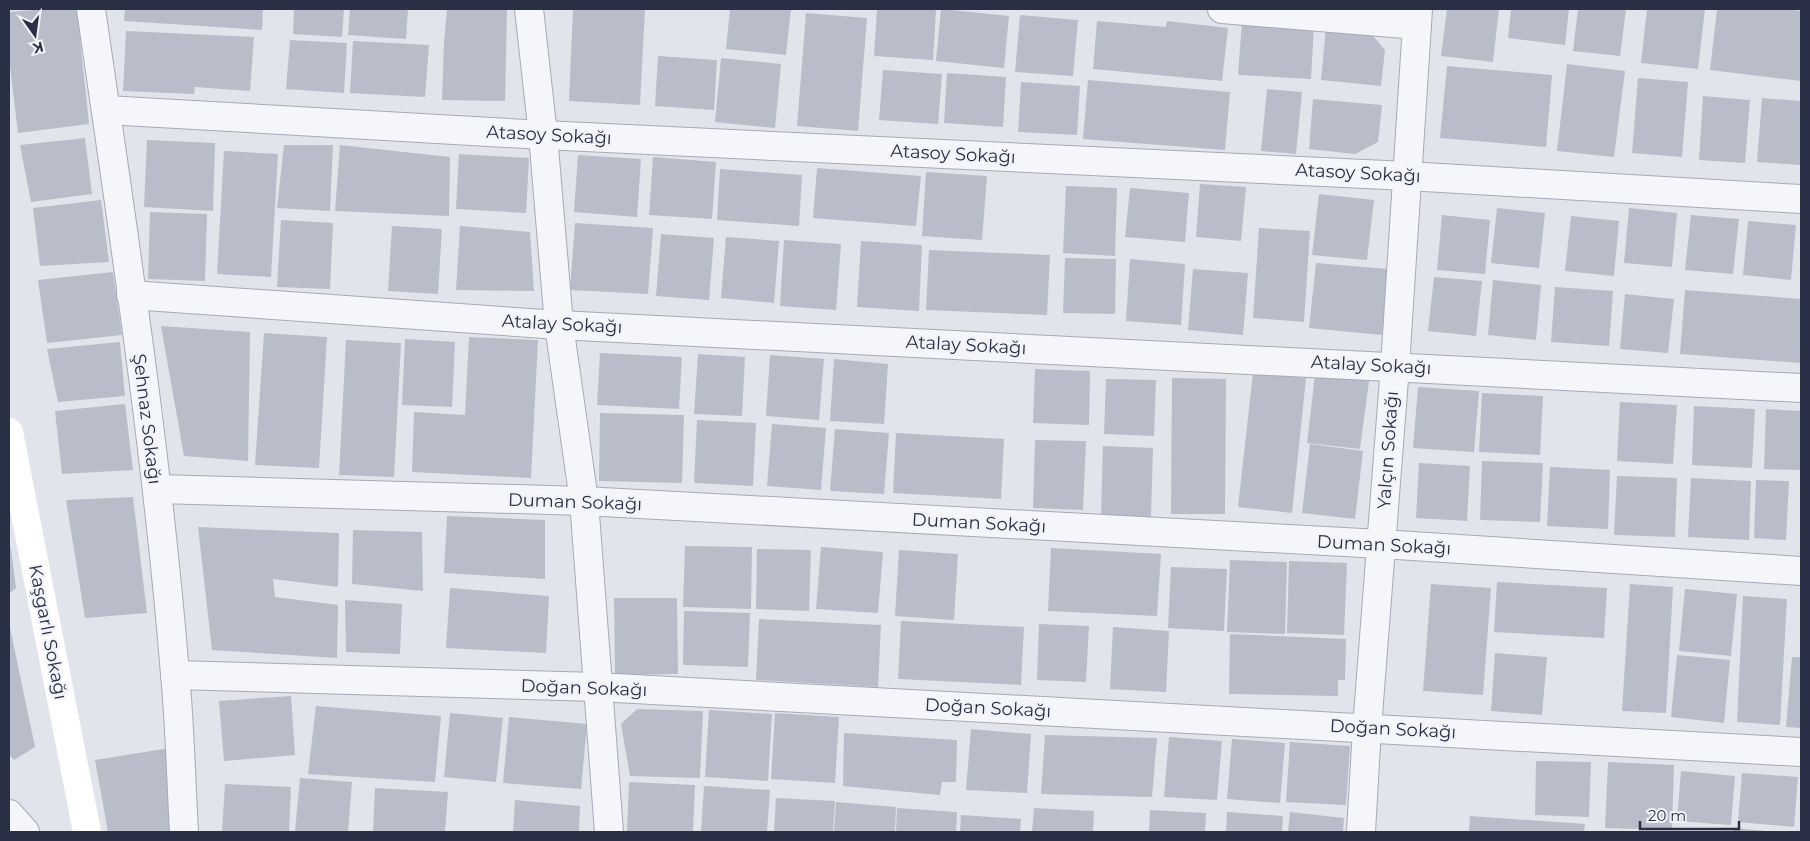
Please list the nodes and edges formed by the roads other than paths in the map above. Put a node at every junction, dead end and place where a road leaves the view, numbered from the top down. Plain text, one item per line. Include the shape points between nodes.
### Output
1 (91, 9) edge
2 (529, 9) edge
3 (1222, 9) edge
4 (1418, 17) edge
5 (106, 110) junction
6 (543, 135) junction
7 (1407, 176) junction
8 (1801, 199) edge
9 (131, 295) junction
10 (559, 325) junction
11 (1395, 366) junction
12 (1801, 388) edge
13 (9, 432) edge
14 (156, 488) junction
15 (584, 502) junction
16 (1382, 544) junction
17 (1801, 571) edge
18 (175, 675) junction
19 (597, 687) junction
20 (1367, 728) junction
21 (1801, 752) edge
22 (9, 814) edge
23 (25, 832) edge
24 (87, 832) edge
25 (184, 832) edge
26 (609, 832) edge
27 (1362, 832) edge

1 - 5 street, Şehnaz Sokağı
2 - 6 street
3 - 4 street
4 - 7 street, Yalçın Sokağı
5 - 6 street, Atasoy Sokağı
5 - 9 street, Şehnaz Sokağı
6 - 7 street, Atasoy Sokağı
6 - 10 street
7 - 8 street, Atasoy Sokağı
7 - 11 street, Yalçın Sokağı
9 - 10 street, Atalay Sokağı
9 - 14 street, Şehnaz Sokağı
10 - 11 street, Atalay Sokağı
10 - 15 street
11 - 12 street, Atalay Sokağı
11 - 16 street, Yalçın Sokağı
13 - 24 street, Kaşgarlı Sokağı
14 - 15 street, Duman Sokağı
14 - 18 street, Şehnaz Sokağı
15 - 16 street, Duman Sokağı
15 - 19 street
16 - 17 street, Duman Sokağı
16 - 20 street, Yalçın Sokağı
18 - 19 street, Doğan Sokağı
18 - 25 street, Şehnaz Sokağı
19 - 20 street, Doğan Sokağı
19 - 26 street
20 - 21 street, Doğan Sokağı
20 - 27 street, Yalçın Sokağı
22 - 23 street

